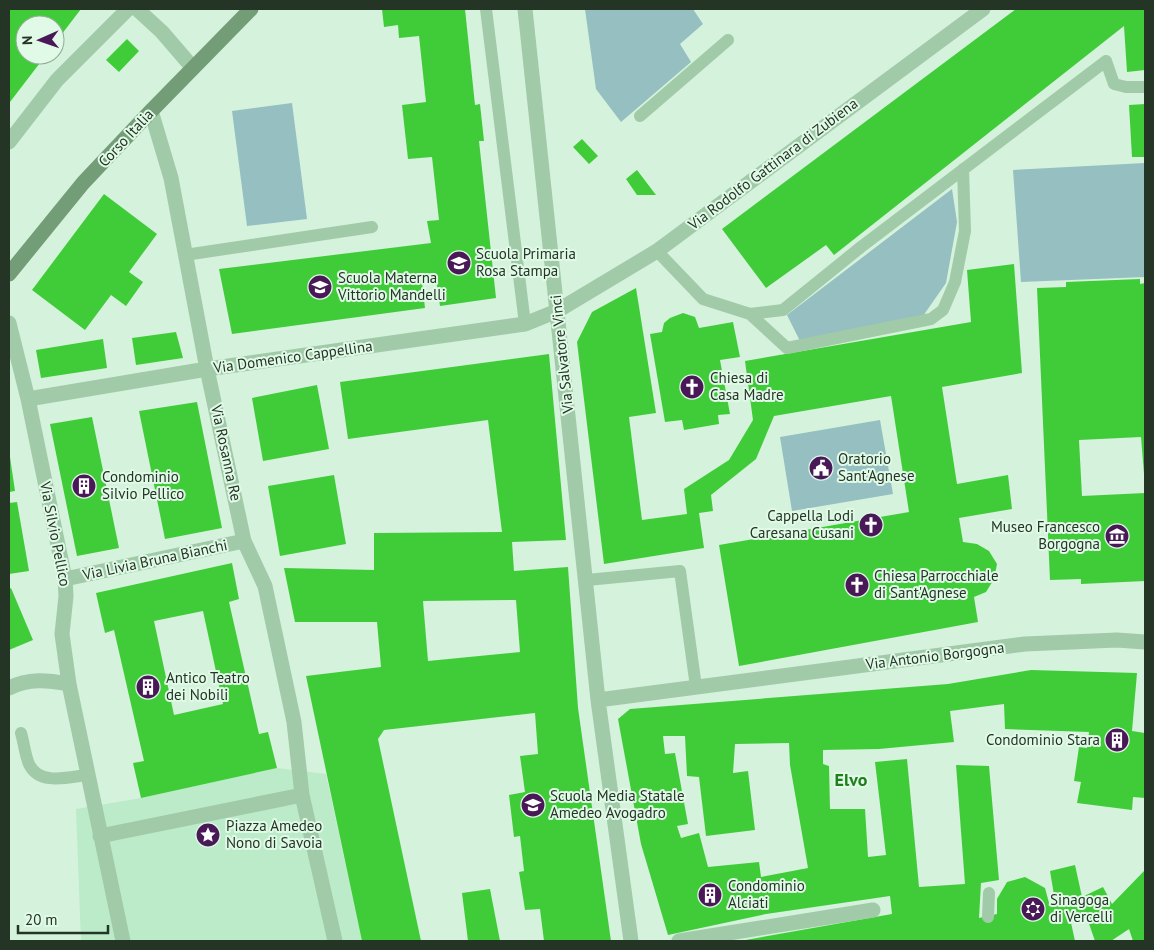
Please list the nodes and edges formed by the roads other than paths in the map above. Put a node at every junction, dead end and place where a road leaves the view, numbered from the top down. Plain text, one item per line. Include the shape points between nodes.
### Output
1 (128, 9) edge
2 (137, 9) edge
3 (251, 9) edge
4 (486, 9) edge
5 (525, 9) edge
6 (983, 9) edge
7 (728, 40) dead end
8 (193, 68) junction
9 (1145, 87) edge
10 (150, 110) junction
11 (640, 116) dead end
12 (9, 142) edge
13 (963, 169) junction
14 (372, 227) dead end
15 (657, 251) junction
16 (185, 255) junction
17 (9, 274) edge
18 (557, 311) junction
19 (750, 314) junction
20 (9, 323) edge
21 (525, 324) junction
22 (207, 370) junction
23 (28, 399) junction
24 (244, 541) junction
25 (65, 579) junction
26 (587, 580) junction
27 (1145, 642) edge
28 (68, 684) junction
29 (696, 687) junction
30 (9, 688) edge
31 (598, 700) junction
32 (22, 733) dead end
33 (87, 775) junction
34 (302, 795) junction
35 (100, 836) junction
36 (988, 893) dead end
37 (874, 910) dead end
38 (988, 917) dead end
39 (123, 941) edge
40 (335, 941) edge
41 (632, 941) edge
42 (679, 941) edge

1 - 12 street via 58,80
2 - 8 street
3 - 8 main road, Corso Italia
4 - 21 lane
5 - 18 street, Via Salvatore Vinci
6 - 15 street, Via Rodolfo Gattinara di Zubiena
7 - 11 lane
8 - 10 main road, Corso Italia
9 - 13 lane via 1114,84 1106,61
10 - 16 street, Via Rosanna Re via 171,178
10 - 17 main road, Corso Italia via 83,184
13 - 19 lane via 783,310
13 - 19 lane via 965,231 955,282 943,310 931,319 787,348
14 - 16 lane
15 - 18 street, Via Rodolfo Gattinara di Zubiena
15 - 19 lane via 703,299
16 - 22 street, Via Rosanna Re
18 - 21 street, Via Domenico Cappellina
18 - 26 street, Via Salvatore Vinci
20 - 23 street, Via Silvio Pellico
21 - 22 street, Via Domenico Cappellina
22 - 23 street, Via Domenico Cappellina
22 - 24 street, Via Rosanna Re
23 - 25 street, Via Silvio Pellico
24 - 25 street, Via Livia Bruna Bianchi
24 - 34 street, Via Rosanna Re via 265,586 294,722
25 - 28 street, Via Silvio Pellico via 62,634
26 - 29 lane via 680,571
26 - 31 street, Via Salvatore Vinci
27 - 29 street, Via Antonio Borgogna via 1025,644
28 - 30 street via 46,680 21,682
28 - 33 street, Via Silvio Pellico
29 - 31 street, Via Antonio Borgogna
31 - 41 street, Via Salvatore Vinci
32 - 33 lane via 30,765 38,774 52,779
33 - 35 street, Via Silvio Pellico
34 - 35 street
34 - 40 street
35 - 39 street
36 - 38 lane
37 - 42 street

